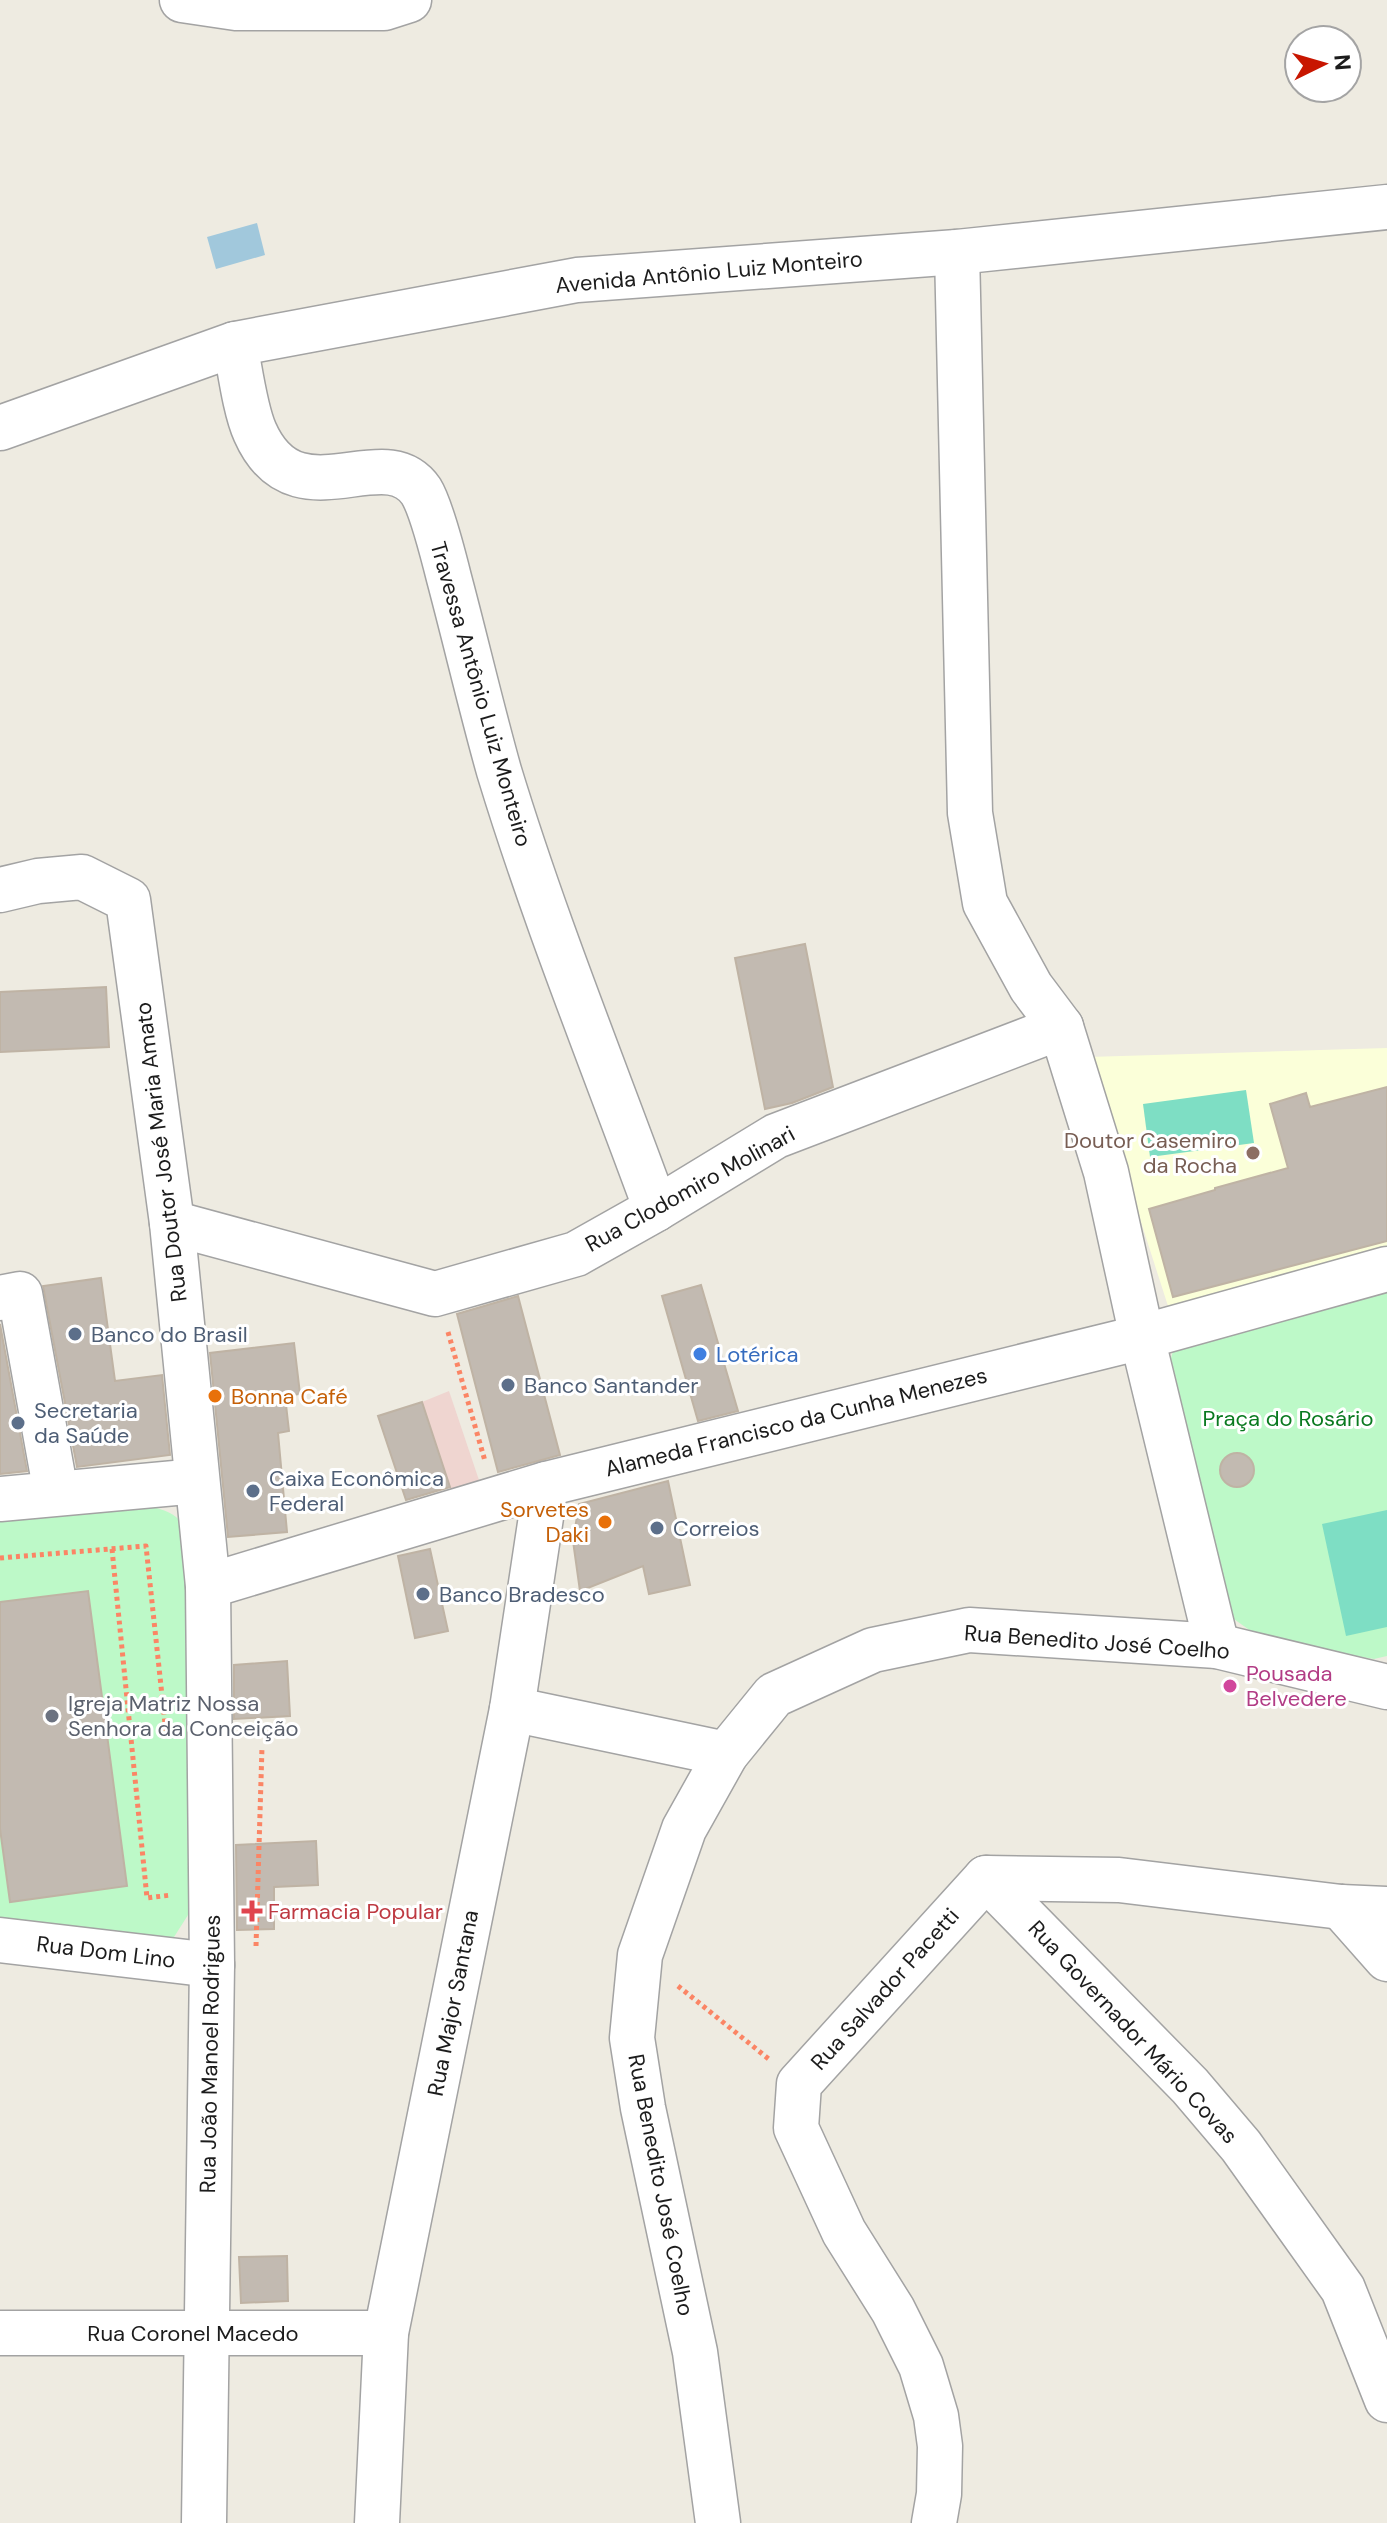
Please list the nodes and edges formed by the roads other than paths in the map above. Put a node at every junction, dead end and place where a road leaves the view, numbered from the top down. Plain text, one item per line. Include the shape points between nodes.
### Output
1 (182, 0) edge
2 (409, 0) edge
3 (1387, 207) edge
4 (957, 252) junction
5 (235, 344) junction
6 (0, 428) edge
7 (0, 890) edge
8 (1061, 1027) junction
9 (656, 1209) junction
10 (172, 1223) junction
11 (1387, 1269) edge
12 (0, 1298) edge
13 (1142, 1337) junction
14 (197, 1481) junction
15 (546, 1484) junction
16 (56, 1493) junction
17 (0, 1499) edge
18 (208, 1586) junction
19 (1217, 1646) junction
20 (1387, 1687) edge
21 (512, 1709) junction
22 (726, 1754) junction
23 (986, 1878) junction
24 (1341, 1907) junction
25 (1387, 1909) edge
26 (0, 1940) edge
27 (1387, 1959) edge
28 (212, 1965) junction
29 (0, 2333) edge
30 (386, 2333) junction
31 (207, 2334) junction
32 (1387, 2400) edge
33 (204, 2523) edge
34 (377, 2523) edge
35 (718, 2523) edge
36 (934, 2523) edge

1 - 2 street via 236,8 384,8
3 - 4 street, Avenida Antônio Luiz Monteiro
4 - 5 street, Avenida Antônio Luiz Monteiro via 577,280
4 - 8 street via 970,813 985,903 1031,987
5 - 6 street, Avenida Antônio Luiz Monteiro
5 - 9 street, Travessa Antônio Luiz Monteiro via 254,431 279,469 303,478 384,472 406,478 421,491 526,853
7 - 10 street, Rua Doutor José Maria Amato via 82,877 128,900
8 - 9 street, Rua Clodomiro Molinari via 776,1136
8 - 13 street via 1106,1172
9 - 10 street, Rua Clodomiro Molinari via 576,1254 435,1294
10 - 14 street, Rua Doutor José Maria Amato
11 - 13 street, Alameda Francisco da Cunha Menezes
12 - 16 street via 20,1294
13 - 15 street, Alameda Francisco da Cunha Menezes
13 - 19 street
14 - 16 street
14 - 18 street, Rua Doutor José Maria Amato
15 - 18 street, Alameda Francisco da Cunha Menezes
15 - 21 street, Rua Major Santana
16 - 17 street
18 - 28 street, Rua João Manoel Rodrigues
19 - 20 street, Rua Benedito José Coelho
19 - 22 street, Rua Benedito José Coelho via 969,1630 873,1650 774,1695
21 - 22 street
21 - 30 street, Rua Major Santana
22 - 35 street, Rua Benedito José Coelho via 684,1829 640,1955 632,2038 695,2352
23 - 24 street via 1119,1880
23 - 32 street, Rua Governador Mário Covas via 1190,2086 1241,2146 1343,2289
23 - 36 street, Rua Salvador Pacetti via 799,2084 796,2128 844,2232 921,2366 940,2446
24 - 25 street
24 - 27 street
26 - 28 street, Rua Dom Lino
28 - 31 street, Rua João Manoel Rodrigues
29 - 31 street, Rua Coronel Macedo
30 - 31 street, Rua Coronel Macedo
30 - 34 street, Rua Major Santana
31 - 33 street, Rua João Manoel Rodrigues

